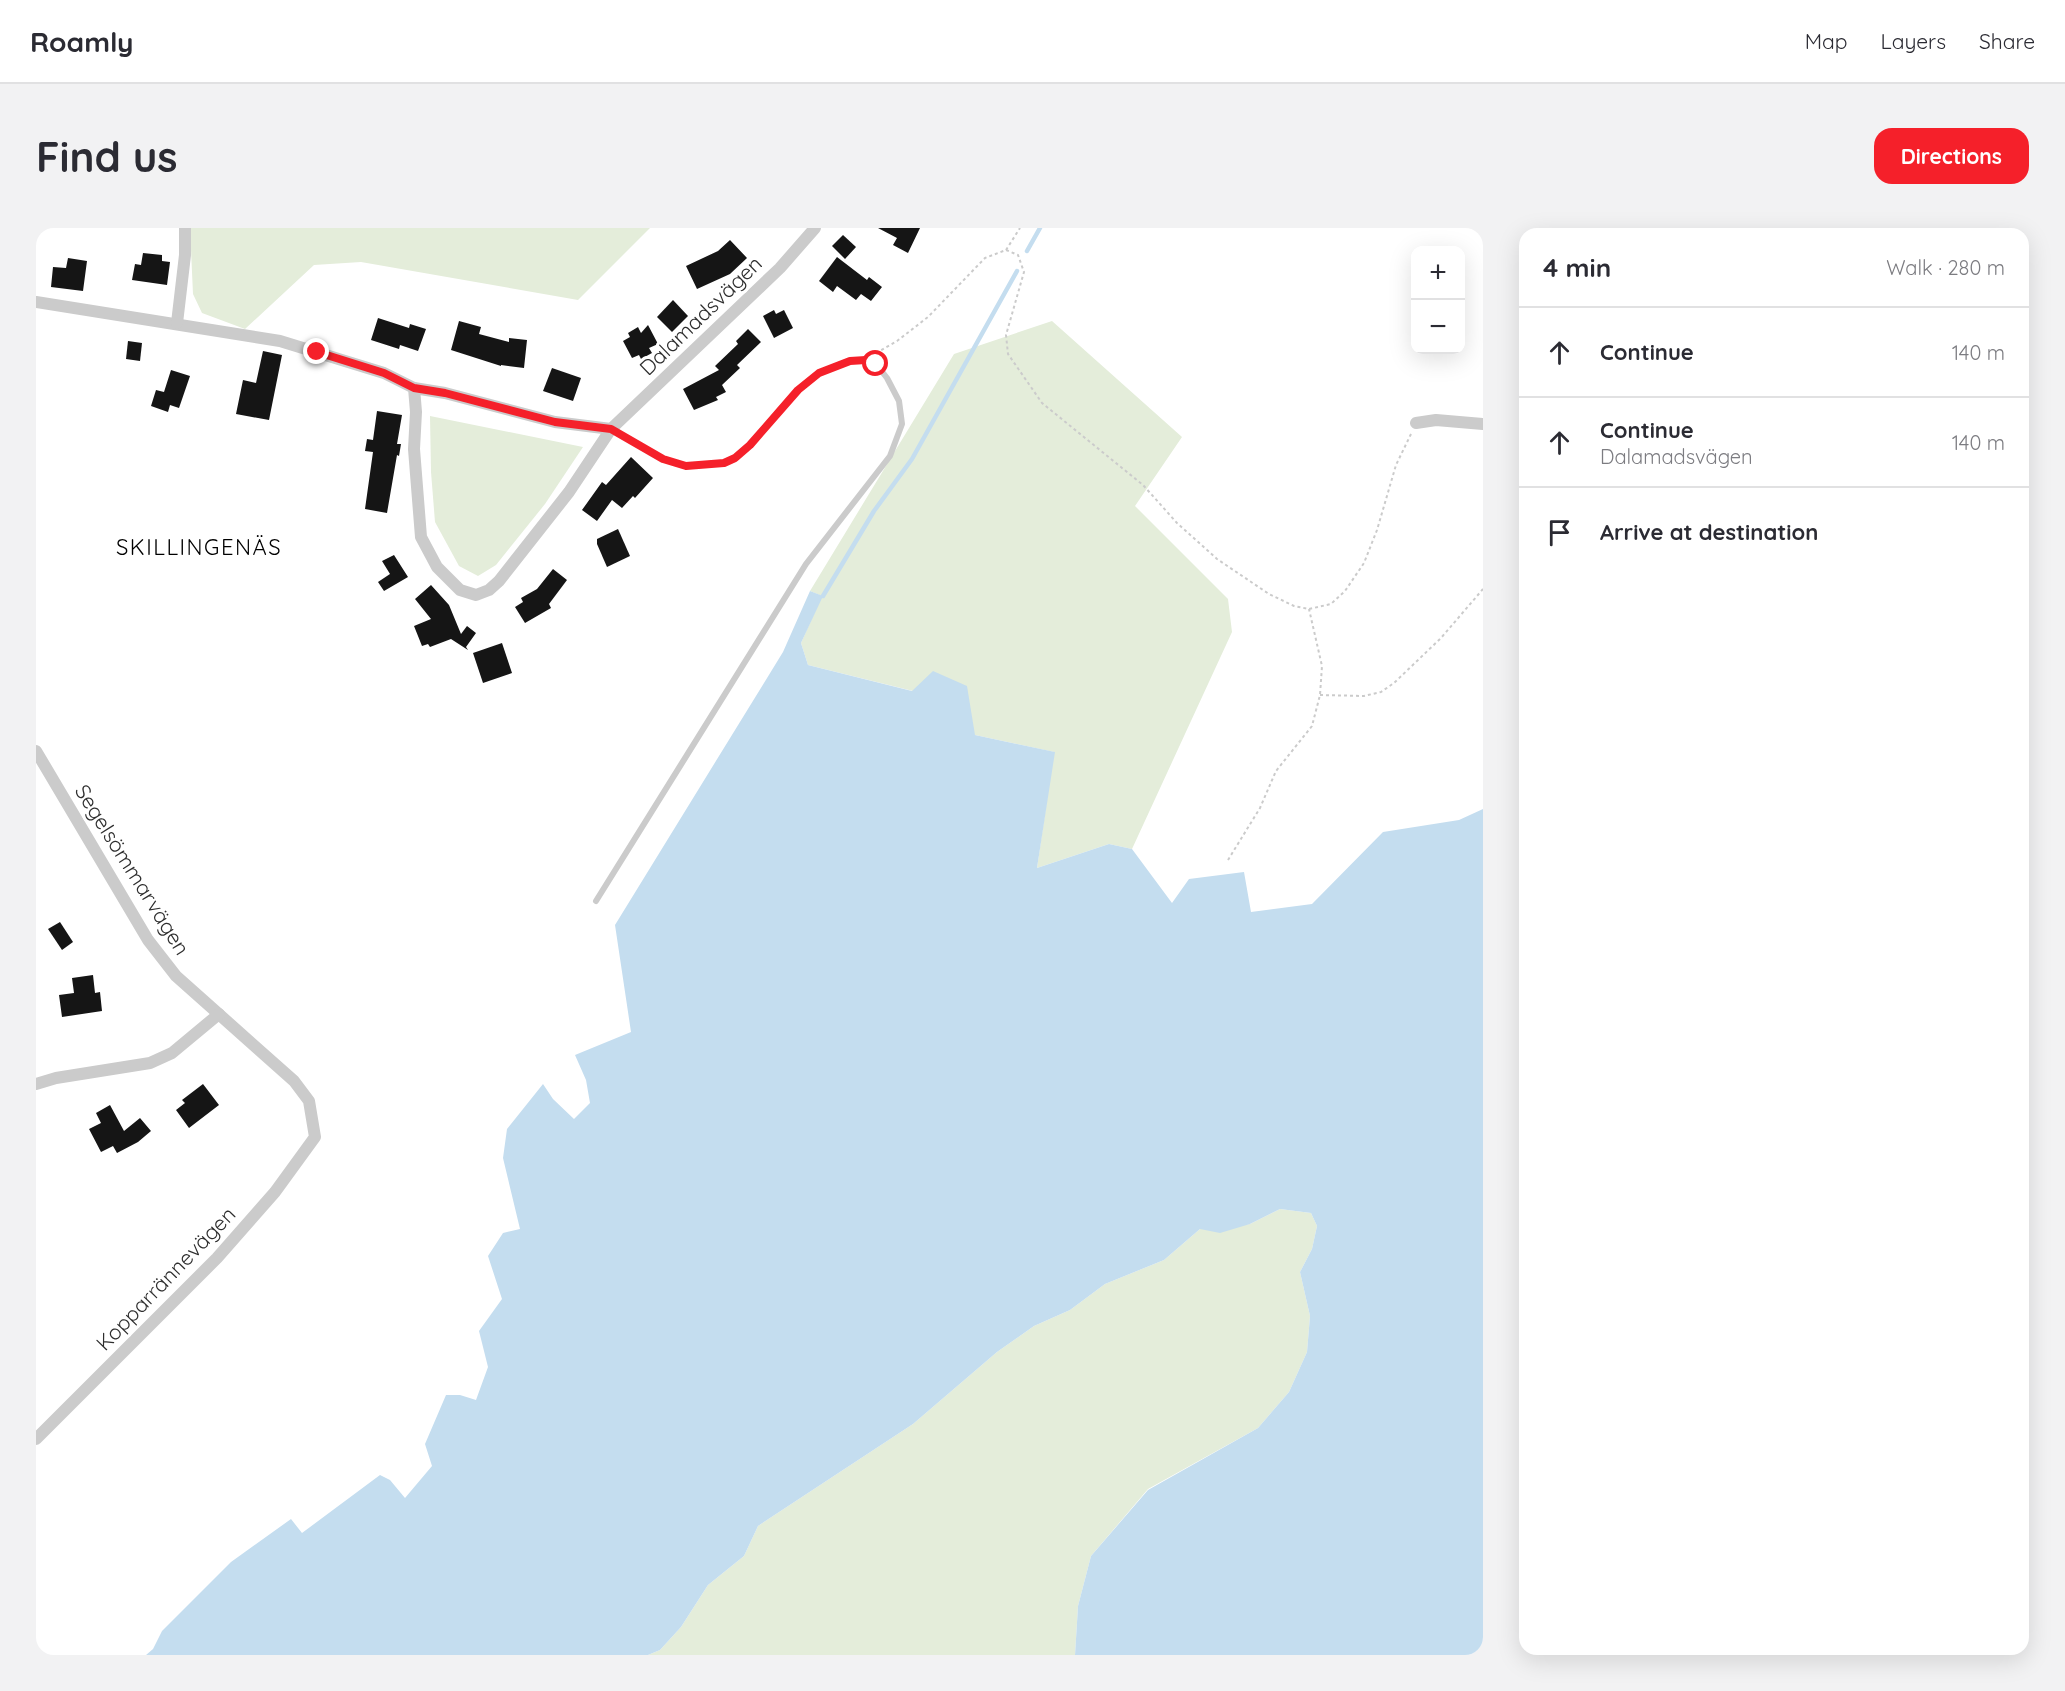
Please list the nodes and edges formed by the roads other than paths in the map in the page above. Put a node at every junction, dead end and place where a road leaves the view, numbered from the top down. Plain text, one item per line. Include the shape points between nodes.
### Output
1 (185, 228) edge
2 (815, 228) edge
3 (36, 302) edge
4 (177, 323) junction
5 (414, 388) junction
6 (1416, 423) road end
7 (1483, 424) edge
8 (611, 429) junction
9 (36, 751) edge
10 (597, 901) dead end
11 (219, 1014) junction
12 (36, 1084) edge
13 (315, 1137) joint
14 (36, 1439) edge

1 - 4 street
2 - 8 street, Dalamadsvägen via 780,268
3 - 4 street
4 - 5 street via 280,341 384,373
5 - 8 street via 555,422
5 - 8 street, Dalamadsvägen via 421,537 437,567 460,590 476,595 499,581 569,492
6 - 7 street via 1436,420
8 - 10 lane via 663,459 686,466 724,463 750,445 798,390 819,373 850,361 866,360 876,364 887,378 899,401 902,424 890,456 806,564
9 - 11 street, Segelsömmarvägen via 148,940 176,976
11 - 12 street via 172,1053 150,1063
11 - 13 street, Segelsömmarvägen via 294,1081 309,1101
13 - 14 street, Kopparrännevägen via 275,1192 217,1258

